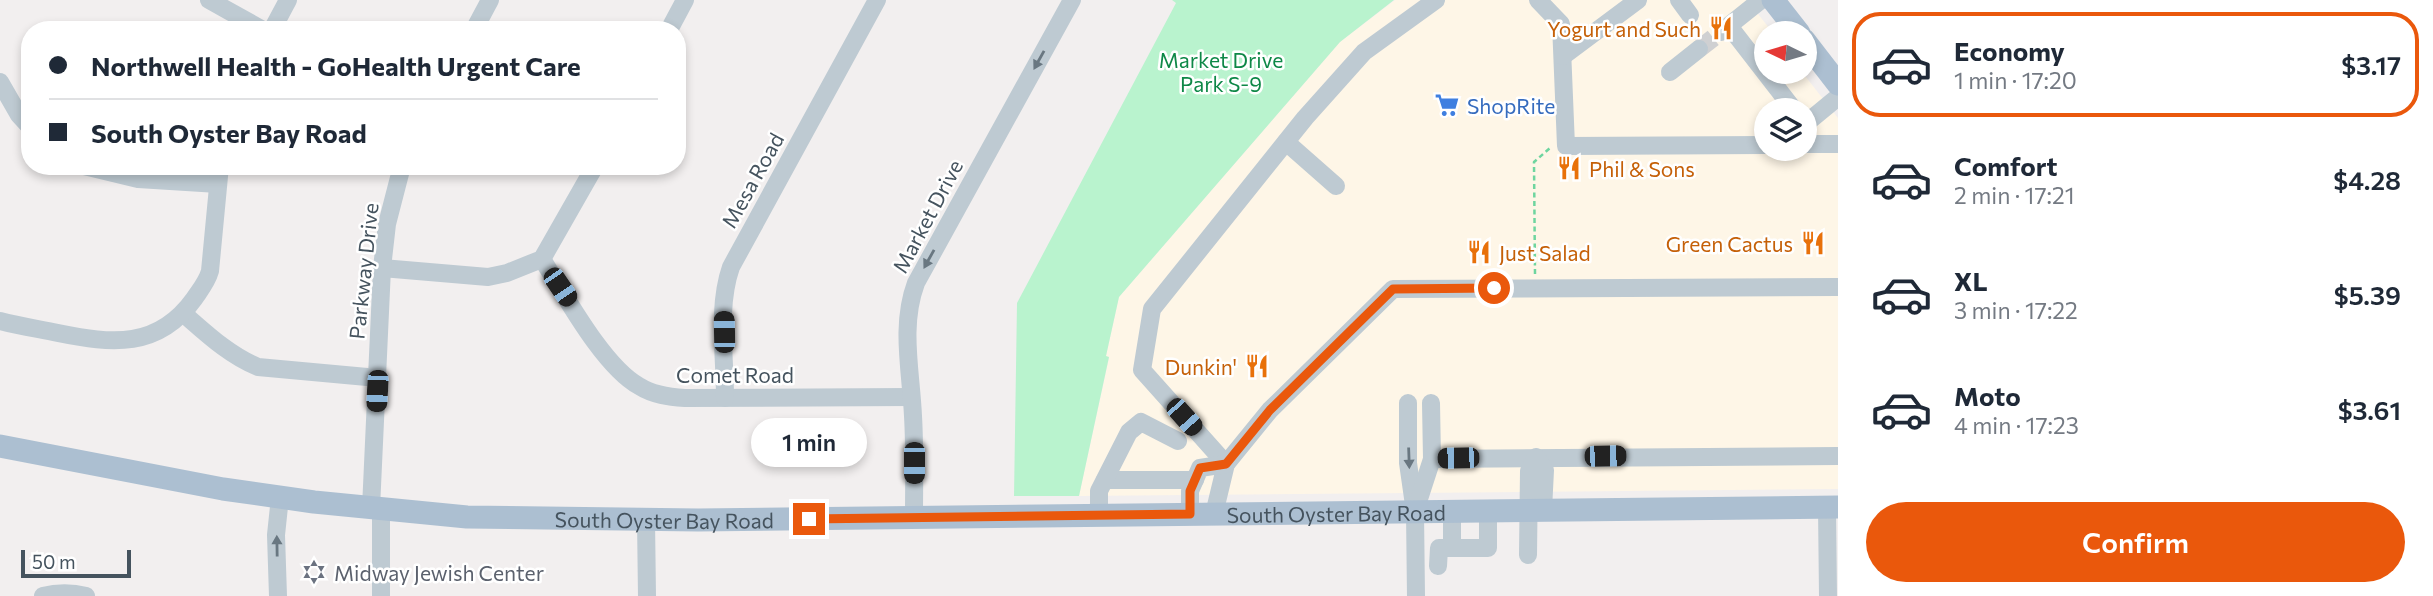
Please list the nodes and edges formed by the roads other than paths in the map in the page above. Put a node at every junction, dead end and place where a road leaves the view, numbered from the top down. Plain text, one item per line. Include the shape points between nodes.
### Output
1 (209, 0) edge
2 (288, 0) edge
3 (490, 0) edge
4 (685, 0) edge
5 (877, 0) edge
6 (1072, 0) edge
7 (1436, 0) edge
8 (1538, 0) edge
9 (1637, 0) edge
10 (1679, 0) edge
11 (1761, 0) edge
12 (1773, 0) edge
13 (1690, 15) dead end
14 (247, 21) edge
15 (277, 21) edge
16 (479, 21) edge
17 (674, 21) edge
18 (1790, 21) edge
19 (1699, 48) tunnel mouth
20 (1563, 56) junction
21 (1817, 57) edge
22 (1670, 72) dead end
23 (0, 82) edge
24 (1838, 84) edge
25 (1838, 97) edge
26 (1784, 98) edge
27 (1817, 114) edge
28 (21, 118) edge
29 (1286, 142) junction
30 (1817, 144) edge
31 (1838, 144) edge
32 (1754, 145) edge
33 (121, 175) edge
34 (219, 175) edge
35 (400, 175) edge
36 (589, 175) edge
37 (1336, 186) dead end
38 (542, 259) junction
39 (383, 268) junction
40 (1838, 287) edge
41 (184, 313) junction
42 (0, 321) edge
43 (378, 378) junction
44 (911, 397) junction
45 (725, 398) junction
46 (1408, 403) dead end
47 (1431, 403) dead end
48 (1178, 441) dead end
49 (0, 446) edge
50 (1838, 456) edge
51 (1536, 457) junction
52 (1432, 459) junction
53 (1226, 464) junction
54 (1105, 480) junction
55 (1195, 480) junction
56 (280, 497) junction
57 (1832, 507) edge
58 (376, 508) junction
59 (1536, 510) junction
60 (1452, 511) junction
61 (1488, 511) junction
62 (1415, 512) junction
63 (1190, 514) junction
64 (1214, 514) junction
65 (1099, 515) junction
66 (914, 518) junction
67 (646, 520) junction
68 (1452, 548) junction
69 (1528, 555) dead end
70 (1438, 566) dead end
71 (43, 596) edge
72 (86, 596) edge
73 (278, 596) edge
74 (381, 596) edge
75 (647, 596) edge
76 (1416, 596) edge
77 (1828, 596) edge

1 - 14 street
2 - 15 street
3 - 16 street
4 - 17 street
5 - 45 street, Mesa Road via 726,280
6 -> 44 street, Market Drive via 916,283 907,323
7 - 29 street via 1364,52
8 - 20 street via 1561,24
9 - 20 street
10 - 13 street
11 - 26 street via 1725,29
12 - 18 main road
19 - 22 street
20 - 32 street via 1566,146
21 - 24 main road
23 - 28 street
25 - 27 street
29 - 37 street
29 - 53 street via 1152,309 1142,370
30 - 31 street
33 - 34 street via 138,179
34 - 41 street via 208,279
35 - 39 street, Parkway Drive via 387,224
36 - 38 street
38 - 39 street via 488,276
38 - 45 street, Comet Road via 601,350 629,380 664,396
39 - 43 street, Parkway Drive
40 - 53 street via 1393,289 1270,410
41 - 42 street via 158,331 116,342
41 - 43 street via 224,349 258,367
43 - 58 street, Parkway Drive
44 - 45 street, Comet Road
44 - 66 street, Market Drive
46 -> 62 street via 1408,463
47 - 52 street
48 - 54 street via 1141,422 1129,432
49 - 56 main road, South Oyster Bay Road
50 - 51 street
51 - 52 street
51 - 59 street via 1545,470
52 - 62 street
53 - 55 street via 1200,468
53 - 64 street
54 - 55 street
54 - 65 street via 1099,491
55 - 63 street
56 - 58 main road, South Oyster Bay Road
73 -> 56 street
57 - 59 main road, South Oyster Bay Road
57 - 77 street
58 - 67 main road, South Oyster Bay Road via 467,517
58 - 74 street, Parkway Drive
59 - 61 main road, South Oyster Bay Road
59 - 69 street
60 - 61 main road, South Oyster Bay Road
60 - 62 main road, South Oyster Bay Road
60 - 68 street
61 - 68 street via 1488,548
62 - 64 main road, South Oyster Bay Road
62 - 76 street
63 - 64 main road, South Oyster Bay Road
63 - 65 main road, South Oyster Bay Road
65 - 66 main road, South Oyster Bay Road
66 - 67 main road, South Oyster Bay Road
67 - 75 street
68 - 70 street via 1439,548
71 - 72 street

